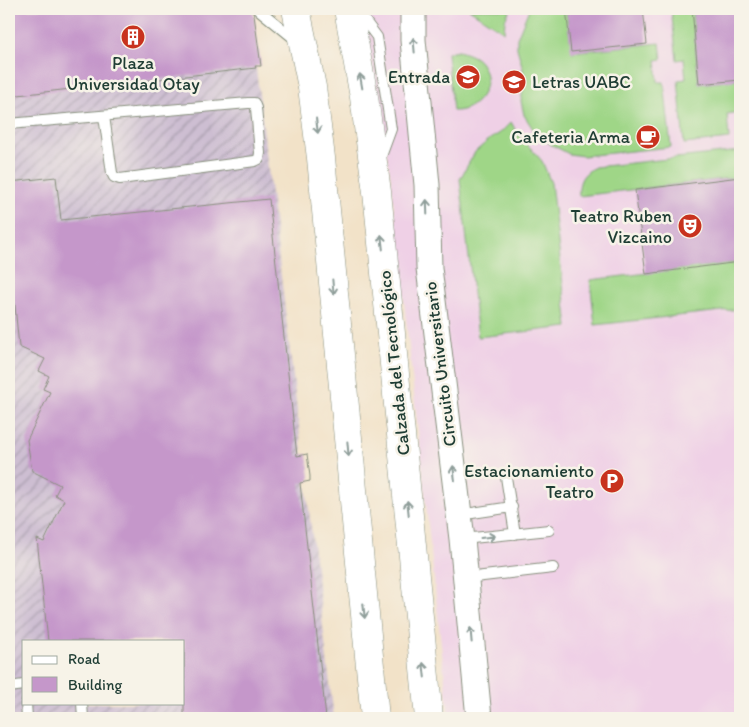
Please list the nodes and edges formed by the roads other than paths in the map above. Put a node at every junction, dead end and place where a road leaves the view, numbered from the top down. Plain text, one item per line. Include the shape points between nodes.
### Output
1 (258, 9) edge
2 (296, 9) edge
3 (348, 9) edge
4 (356, 9) edge
5 (413, 9) edge
6 (304, 48) junction
7 (104, 116) junction
8 (9, 124) edge
9 (374, 174) junction
10 (506, 477) dead end
11 (512, 507) junction
12 (459, 515) junction
13 (549, 530) dead end
14 (515, 534) junction
15 (462, 540) junction
16 (553, 568) dead end
17 (466, 578) junction
18 (22, 685) edge
19 (9, 687) edge
20 (26, 704) edge
21 (82, 704) edge
22 (27, 718) edge
23 (83, 718) edge
24 (375, 718) edge
25 (429, 718) edge
26 (479, 718) edge

1 - 6 lane
2 - 6 main road
9 -> 3 main road, Calzada del Tecnológico
4 - 9 lane via 377,37 391,130
12 -> 5 street, Circuito Universitario via 429,268 427,185
6 -> 24 main road via 321,158
7 - 7 lane via 254,103 259,159 120,179 112,173
7 - 8 lane
25 -> 9 main road, Calzada del Tecnológico
10 - 11 lane
11 - 12 lane
11 - 14 lane
12 - 15 street, Circuito Universitario
13 - 14 lane
15 -> 14 lane
15 - 17 street, Circuito Universitario
16 - 17 lane
26 -> 17 street, Circuito Universitario
18 - 19 lane
20 - 22 lane
21 - 23 lane

